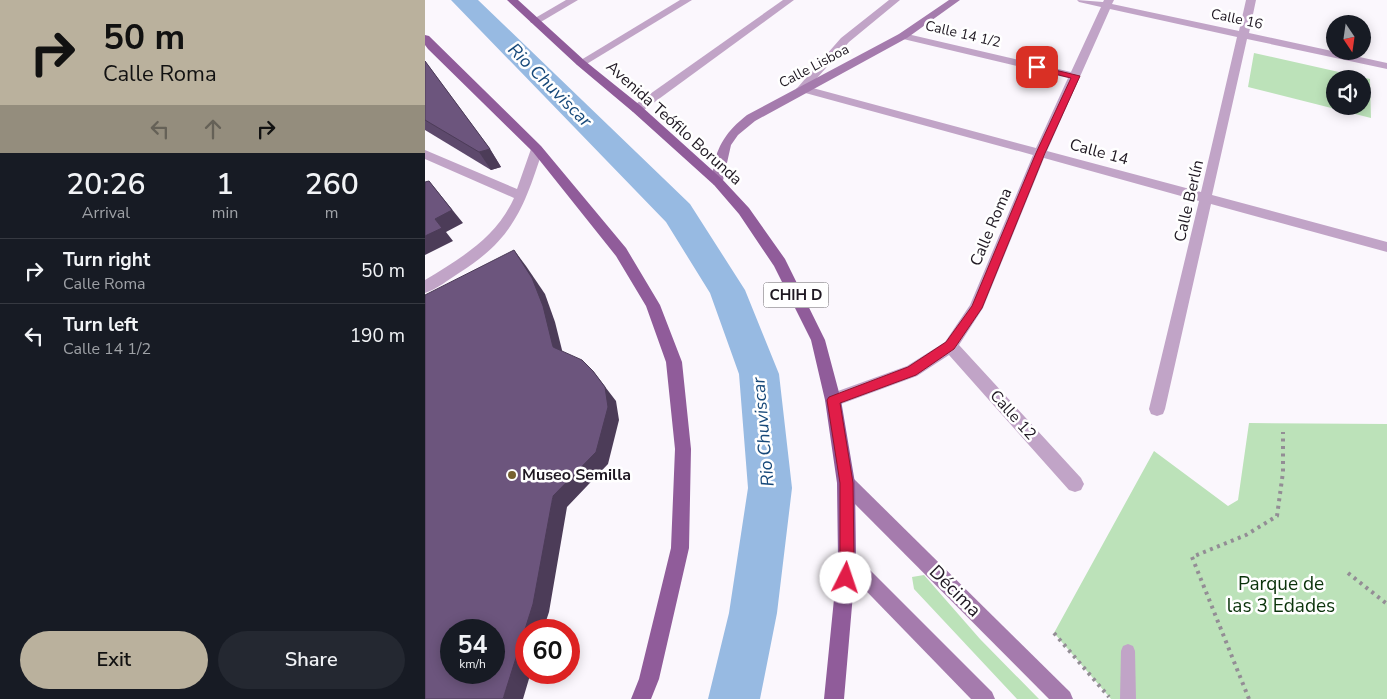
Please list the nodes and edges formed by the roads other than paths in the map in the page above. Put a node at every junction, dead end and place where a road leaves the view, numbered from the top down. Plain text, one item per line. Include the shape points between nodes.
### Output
1 (512, 0) edge
2 (573, 0) edge
3 (687, 0) edge
4 (789, 0) edge
5 (895, 0) edge
6 (955, 0) edge
7 (1082, 0) edge
8 (1251, 0) edge
9 (1108, 3) edge
10 (535, 21) junction
11 (1243, 34) junction
12 (903, 36) junction
13 (427, 45) edge
14 (581, 63) junction
15 (1387, 66) edge
16 (1075, 76) junction
17 (802, 89) junction
18 (637, 109) junction
19 (537, 149) junction
20 (1040, 153) junction
21 (425, 154) edge
22 (719, 182) junction
23 (521, 196) junction
24 (1207, 198) junction
25 (1387, 247) edge
26 (425, 287) edge
27 (950, 346) junction
28 (833, 400) junction
29 (1157, 408) dead end
30 (846, 483) junction
31 (1075, 484) dead end
32 (847, 559) junction
33 (1128, 651) dead end
34 (835, 697) edge
35 (641, 699) edge
36 (985, 699) edge
37 (1063, 699) edge
38 (1128, 699) edge

1 - 10 main road, Avenida Teófilo Borunda / CHIH D
2 - 10 street
3 - 14 street
4 - 18 street
5 - 17 street via 845,40
6 - 12 street, Calle Lisboa
7 - 9 street, Calle 16
8 - 11 street, Calle Berlín
9 - 11 street, Calle 16
9 - 16 street, Calle Roma
10 - 14 main road, Avenida Teófilo Borunda / CHIH D
11 - 15 street, Calle 16
11 - 24 street, Calle Berlín
12 - 16 street, Calle 14 1/2
12 - 17 street, Calle Lisboa
13 - 19 main road
14 - 18 main road, Avenida Teófilo Borunda / CHIH D
16 - 20 street, Calle Roma
17 - 20 street, Calle 14
17 - 22 street, Calle Lisboa via 732,132 721,156
18 - 22 main road, Avenida Teófilo Borunda / CHIH D
19 - 23 street
19 - 35 main road via 621,252 653,305 674,362 683,449 680,548 649,679
20 - 24 street, Calle 14
20 - 27 street, Calle Roma via 976,308
21 - 23 street
22 - 28 main road, Avenida Teófilo Borunda / CHIH D via 744,211 780,263 818,340
23 - 26 street via 508,222 490,242
24 - 25 street, Calle 14
24 - 29 street, Calle Berlín
27 - 28 street, Calle Roma via 912,371
27 - 31 street, Calle 12
28 - 30 main road, Avenida Teófilo Borunda / CHIH D
30 - 32 main road, Avenida Teófilo Borunda / CHIH D
30 - 37 street, Décima
32 - 34 main road, Avenida Teófilo Borunda / CHIH D
32 - 36 street
33 - 38 lane

